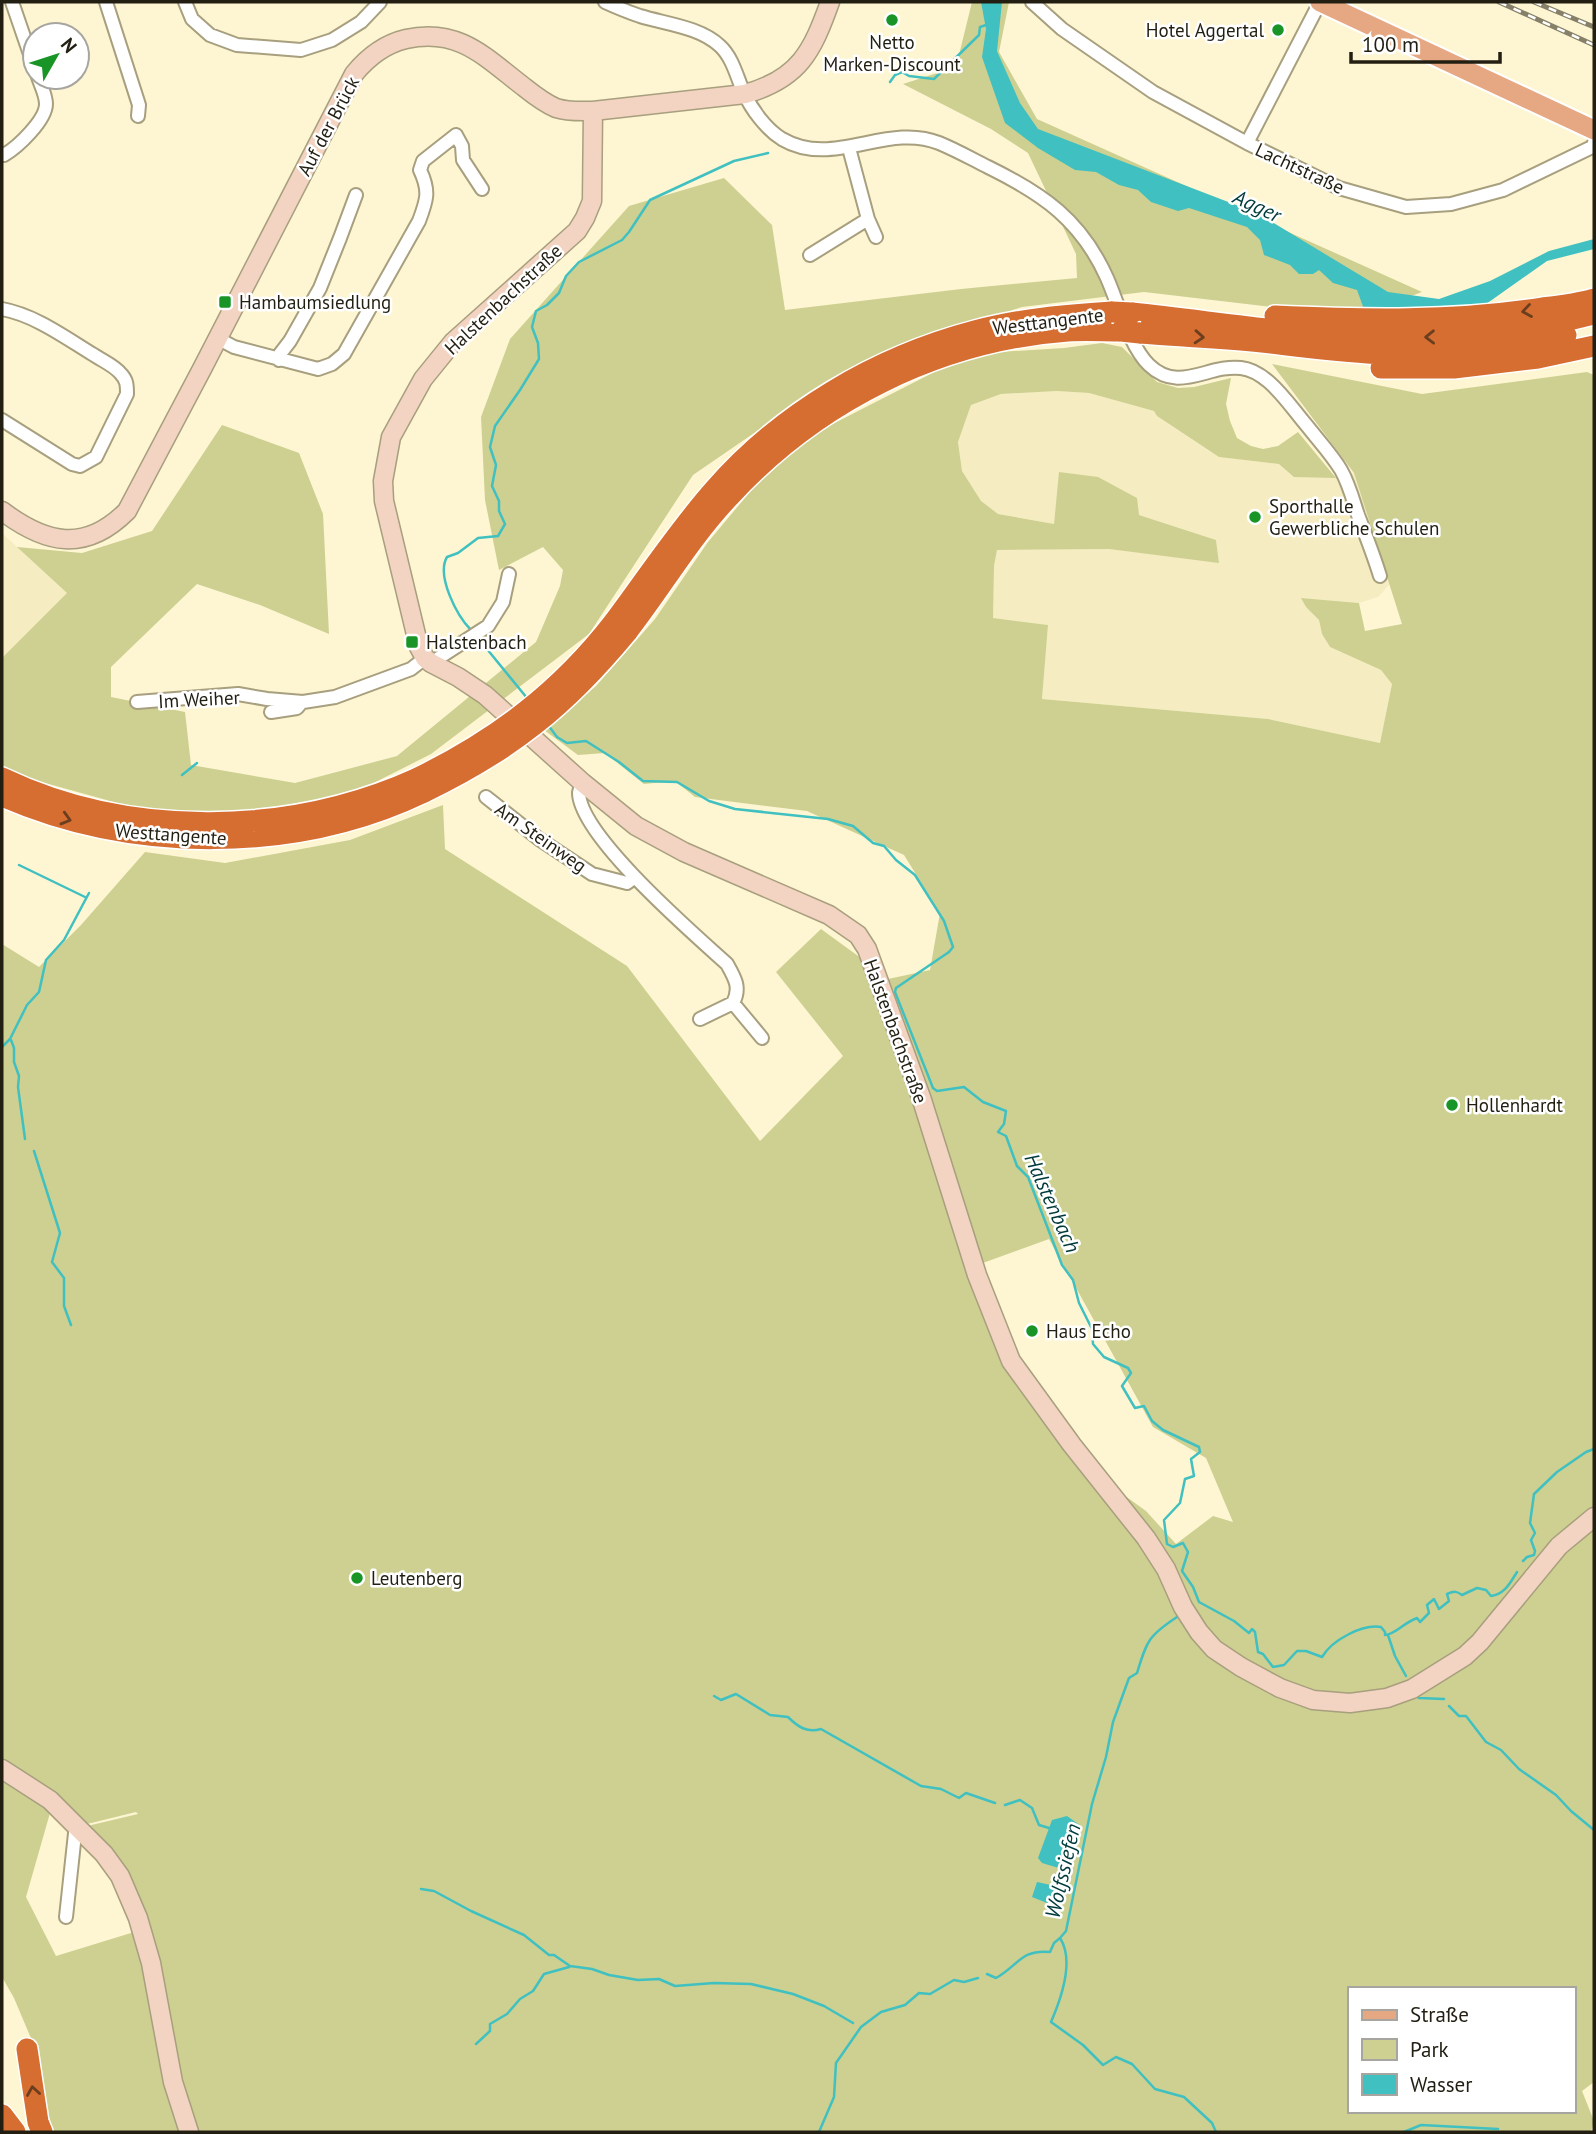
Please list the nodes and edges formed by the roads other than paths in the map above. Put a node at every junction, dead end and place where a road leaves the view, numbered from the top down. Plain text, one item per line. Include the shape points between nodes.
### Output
1 (12, 2) edge
2 (106, 2) edge
3 (185, 2) edge
4 (380, 2) edge
5 (605, 2) edge
6 (830, 2) edge
7 (1032, 2) edge
8 (1320, 2) edge
9 (21, 28) edge
10 (44, 91) edge
11 (745, 94) junction
12 (593, 111) junction
13 (138, 116) dead end
14 (1594, 130) edge
15 (1247, 143) junction
16 (1594, 143) edge
17 (849, 148) junction
18 (2, 154) edge
19 (482, 189) dead end
20 (356, 195) dead end
21 (868, 219) junction
22 (876, 237) dead end
23 (810, 255) dead end
24 (1594, 299) edge
25 (2, 309) edge
26 (1594, 314) edge
27 (1190, 319) junction
28 (1126, 322) junction
29 (1594, 329) edge
30 (218, 338) junction
31 (1259, 342) junction
32 (1391, 346) junction
33 (1594, 346) edge
34 (279, 360) junction
35 (2, 420) edge
36 (2, 511) edge
37 (509, 573) dead end
38 (1380, 576) dead end
39 (428, 661) junction
40 (137, 702) dead end
41 (303, 702) junction
42 (271, 712) dead end
43 (2, 778) edge
44 (583, 783) junction
45 (421, 785) junction
46 (2, 796) edge
47 (486, 797) dead end
48 (635, 877) junction
49 (733, 1003) junction
50 (700, 1020) dead end
51 (762, 1038) dead end
52 (1594, 1517) edge
53 (2, 1769) edge
54 (76, 1824) junction
55 (65, 1917) dead end
56 (27, 2049) dead end
57 (2, 2115) edge
58 (15, 2132) edge
59 (42, 2132) edge
60 (189, 2132) edge

1 - 9 street
2 - 13 street via 139,105
3 - 4 street via 192,19 210,35 237,45 301,50 332,40
5 - 11 street via 702,34 721,46
6 - 11 street, Auf der Brück via 818,35 801,62 775,83
7 - 15 street, Lachtstraße via 1062,29 1153,92
8 - 14 main road
8 - 15 street
10 - 18 street via 44,116 15,149
11 - 12 street, Auf der Brück
11 - 17 street via 781,138 799,147
12 - 30 street, Auf der Brück via 569,111 547,104 454,39 427,36 386,47 354,74
12 - 39 street, Halstenbachstraße via 592,201 577,230 453,342 423,379 391,437 384,501 419,648
15 - 16 street, Lachtstraße via 1339,188 1406,207 1451,204 1503,190
17 - 21 street
17 - 38 street via 904,137 937,142 1028,188 1061,211 1090,246 1139,354 1154,369 1182,379 1240,368 1260,376 1279,392 1340,469
19 - 34 street via 463,160 456,135 423,162 420,170 427,185 426,203 419,221 344,354 318,369
20 - 34 street via 320,288
21 - 22 street
21 - 23 street
24 -> 27 highway via 1458,318 1333,319 1216,313
25 - 35 street via 31,319 113,366 127,383 127,394 96,457 80,466
26 -> 32 highway, Westtangente via 1507,332
27 - 28 highway, Westtangente
27 - 32 highway, Westtangente
28 -> 31 highway, Westtangente
28 - 45 highway, Westtangente, bridge via 1027,336 957,352 887,379 813,421 729,497 621,627 584,681 557,708 494,755
29 - 32 highway, Westtangente via 1459,352
30 - 34 street
30 - 36 street, Auf der Brück via 135,497 116,522 87,537 56,539 26,528
31 - 32 highway, Westtangente via 1352,352
31 - 33 highway via 1278,352 1376,368 1454,368
37 - 39 street, Im Weiher via 502,601 488,626
39 - 41 street, Im Weiher via 335,697
39 - 44 street, Halstenbachstraße via 485,695
40 - 41 street, Im Weiher via 238,694
41 - 42 street, Im Weiher via 297,709
43 - 45 highway, Westtangente via 84,807 160,820 205,822 294,816
44 - 48 street, Am Steinweg via 579,792 584,811
44 - 52 street, Halstenbachstraße via 661,841 829,915 858,935 916,1084 978,1275 1011,1360 1146,1538 1183,1607 1214,1649 1280,1688 1313,1700 1350,1703 1387,1698 1412,1689 1465,1656 1559,1546
46 -> 45 highway, Westtangente via 104,828 235,839 313,828 386,808
47 - 48 street, Am Steinweg via 592,874 627,883
48 - 49 street, Am Steinweg via 727,964 736,979 738,994
49 - 50 street
49 - 51 street
53 - 54 street via 50,1800
54 - 55 street
54 - 60 street via 120,1876 138,1918 173,2082
59 -> 56 highway
57 - 58 highway

